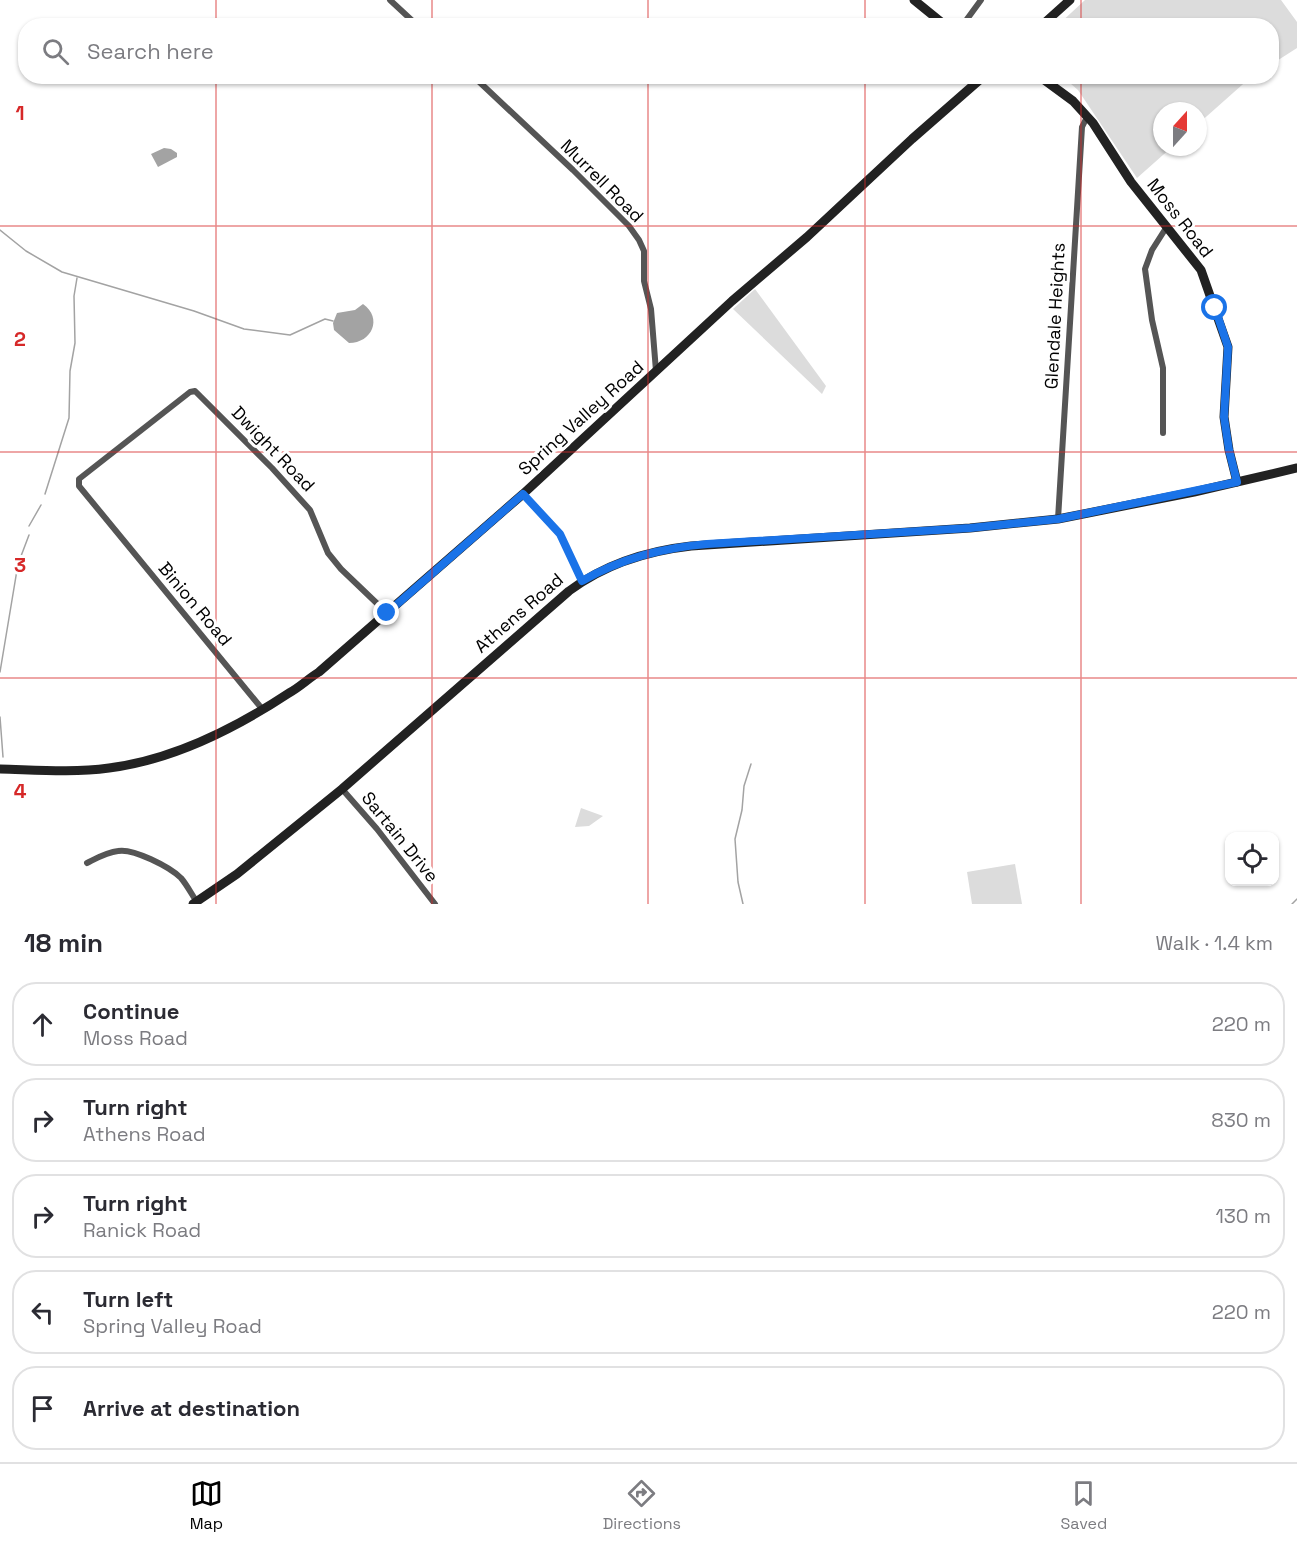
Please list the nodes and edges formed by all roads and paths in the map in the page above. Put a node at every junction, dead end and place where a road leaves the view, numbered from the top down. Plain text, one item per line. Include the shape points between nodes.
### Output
1 (390, 0) edge
2 (914, 0) edge
3 (981, 0) edge
4 (1070, 0) edge
5 (409, 18) edge
6 (936, 18) edge
7 (968, 18) edge
8 (1050, 18) edge
9 (481, 84) edge
10 (975, 84) edge
11 (1050, 84) edge
12 (1087, 117) junction
13 (1166, 228) junction
14 (657, 371) junction
15 (169, 408) joint
16 (1163, 433) dead end
17 (1297, 469) edge
18 (1237, 482) junction
19 (523, 494) junction
20 (1058, 519) junction
21 (582, 581) junction
22 (387, 613) junction
23 (263, 710) junction
24 (0, 769) edge
25 (342, 789) junction
26 (87, 863) dead end
27 (195, 903) edge
28 (435, 904) edge

1 - 5 street
2 - 6 street
3 - 7 street
4 - 8 street
9 - 14 street, Murrell Road via 573,170 639,240 644,251 644,281
10 - 14 street, Spring Valley Road
11 - 12 street, Moss Road
12 - 13 street, Moss Road
12 - 20 street, Glendale Heights via 1082,127
13 - 16 street via 1145,269 1163,368
13 - 18 street, Moss Road via 1201,270 1228,347 1224,417
14 - 19 street, Spring Valley Road
15 - 22 street, Dwight Road via 195,391 309,510 328,553
15 - 23 street, Binion Road via 79,479 81,489
17 - 18 street, Athens Road
18 - 20 street, Athens Road
19 - 21 street via 560,534
19 - 22 street, Spring Valley Road
20 - 21 street, Athens Road via 672,548 616,563
21 - 25 street, Athens Road
22 - 23 street, Spring Valley Road via 319,672
23 - 24 street, Spring Valley Road via 201,742 140,762 72,771
25 - 27 street, Athens Road
25 - 28 street, Sartain Drive
26 - 27 street via 120,850 143,856 181,878

